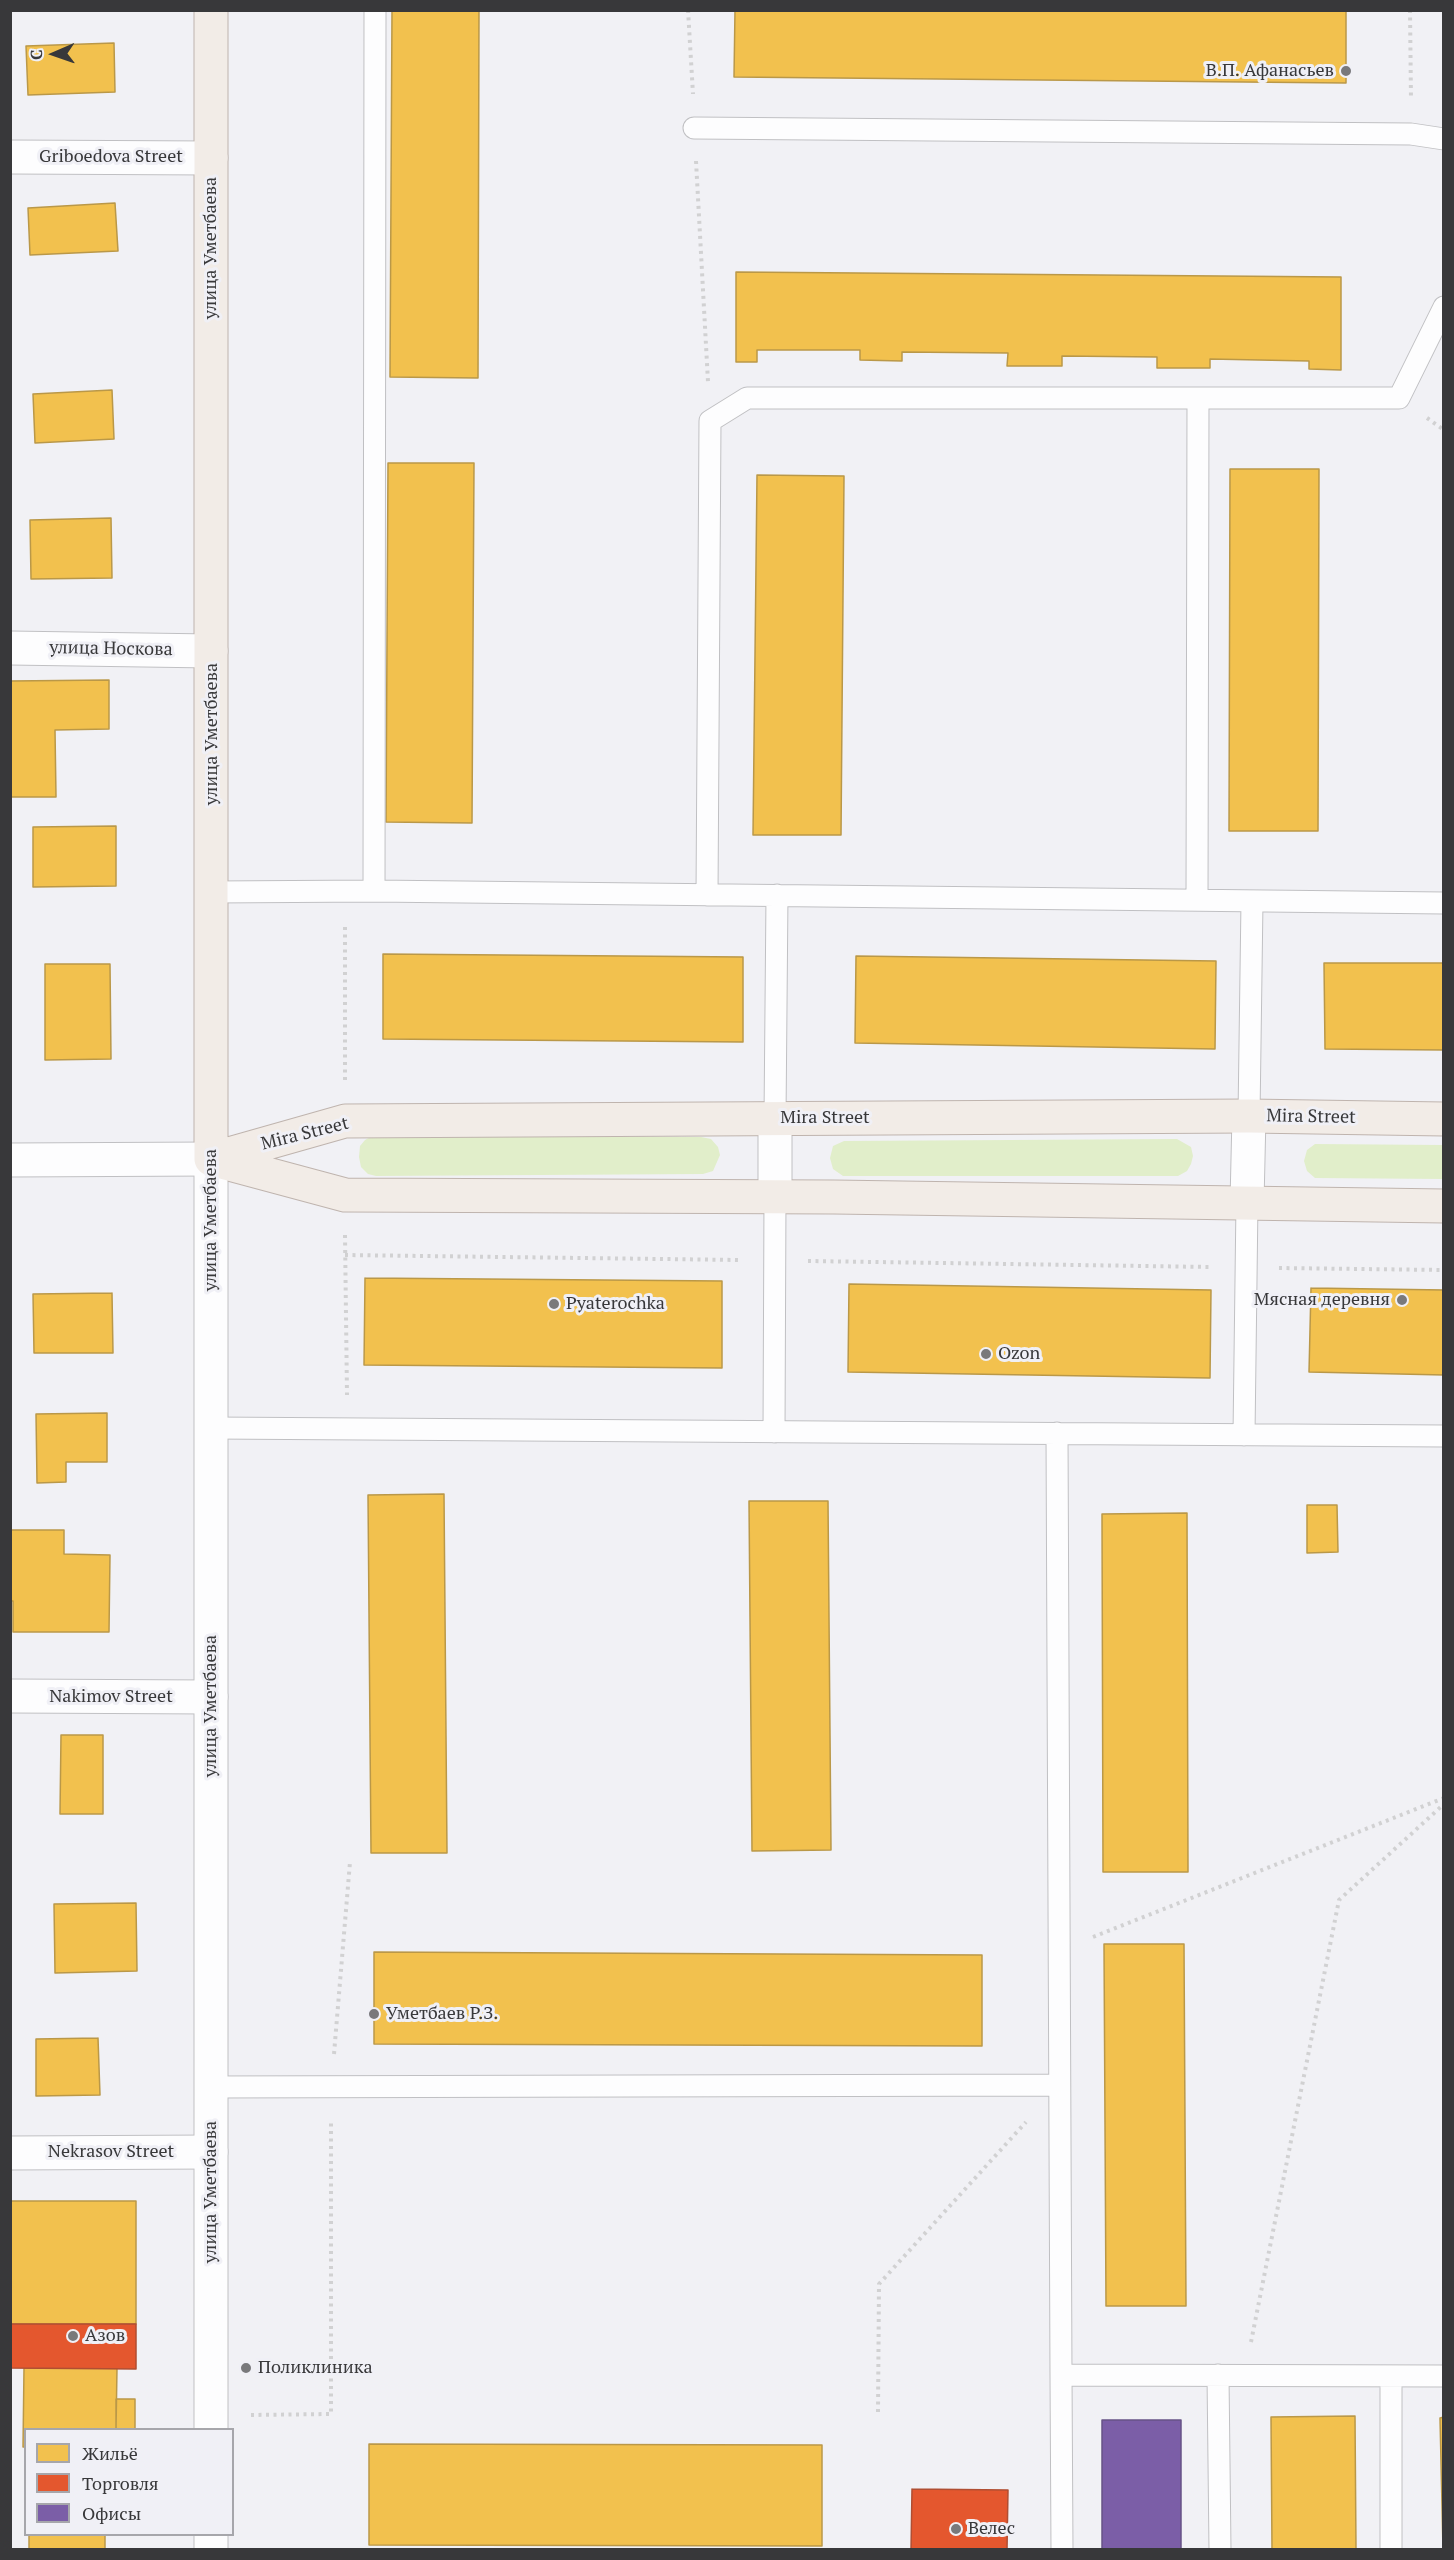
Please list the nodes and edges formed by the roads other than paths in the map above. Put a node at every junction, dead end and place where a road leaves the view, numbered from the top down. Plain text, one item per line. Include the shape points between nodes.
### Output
1 (211, 10) edge
2 (375, 10) edge
3 (694, 128) road end
4 (1443, 139) edge
5 (10, 157) edge
6 (211, 158) junction
7 (1443, 307) edge
8 (1198, 398) junction
9 (10, 648) edge
10 (211, 651) junction
11 (374, 891) junction
12 (212, 892) junction
13 (707, 895) junction
14 (777, 895) junction
15 (1197, 900) junction
16 (1251, 901) junction
17 (1443, 903) edge
18 (1249, 1116) junction
19 (775, 1118) junction
20 (1443, 1119) edge
21 (212, 1159) junction
22 (10, 1160) edge
23 (775, 1197) junction
24 (1247, 1202) junction
25 (1443, 1206) edge
26 (211, 1428) junction
27 (774, 1432) junction
28 (1057, 1433) junction
29 (1244, 1435) junction
30 (1443, 1436) edge
31 (10, 1696) edge
32 (211, 1697) junction
33 (1059, 2085) junction
34 (211, 2087) junction
35 (211, 2152) junction
36 (10, 2153) edge
37 (1061, 2375) junction
38 (1218, 2375) junction
39 (1391, 2376) junction
40 (1443, 2376) edge
41 (211, 2423) edge
42 (1062, 2550) edge
43 (1220, 2550) edge
44 (1391, 2550) edge

1 - 6 main road, улица Уметбаева
2 - 11 lane
3 - 4 lane via 1411,134
5 - 6 street, Griboedova Street
6 - 10 main road, улица Уметбаева
7 - 8 lane via 1399,398
8 - 13 lane via 747,398 710,421
8 - 15 lane
9 - 10 street, улица Носкова
10 - 12 main road, улица Уметбаева
11 - 12 lane
11 - 13 lane
12 - 21 main road, улица Уметбаева
13 - 14 lane
14 - 15 lane
14 - 19 lane
15 - 16 lane
16 - 17 lane
16 - 18 lane
18 - 19 main road, Mira Street
18 - 20 main road, Mira Street
18 - 24 street
19 - 21 main road, Mira Street via 345,1121
19 - 23 street
21 - 22 street, Mira Street
21 - 23 main road, Mira Street via 345,1195
21 - 26 street, улица Уметбаева
23 - 24 main road, Mira Street
23 - 27 lane
24 - 25 main road, Mira Street
24 - 29 lane
26 - 27 lane
26 - 32 street, улица Уметбаева
27 - 28 lane
28 - 29 lane
28 - 33 lane
29 - 30 lane
31 - 32 street, Nakimov Street
32 - 34 street, улица Уметбаева
33 - 34 lane
33 - 37 lane
34 - 35 street, улица Уметбаева
35 - 36 street, Nekrasov Street
35 - 41 street, улица Уметбаева
37 - 38 lane
37 - 42 lane
38 - 39 lane
38 - 43 lane
39 - 40 lane
39 - 44 lane

